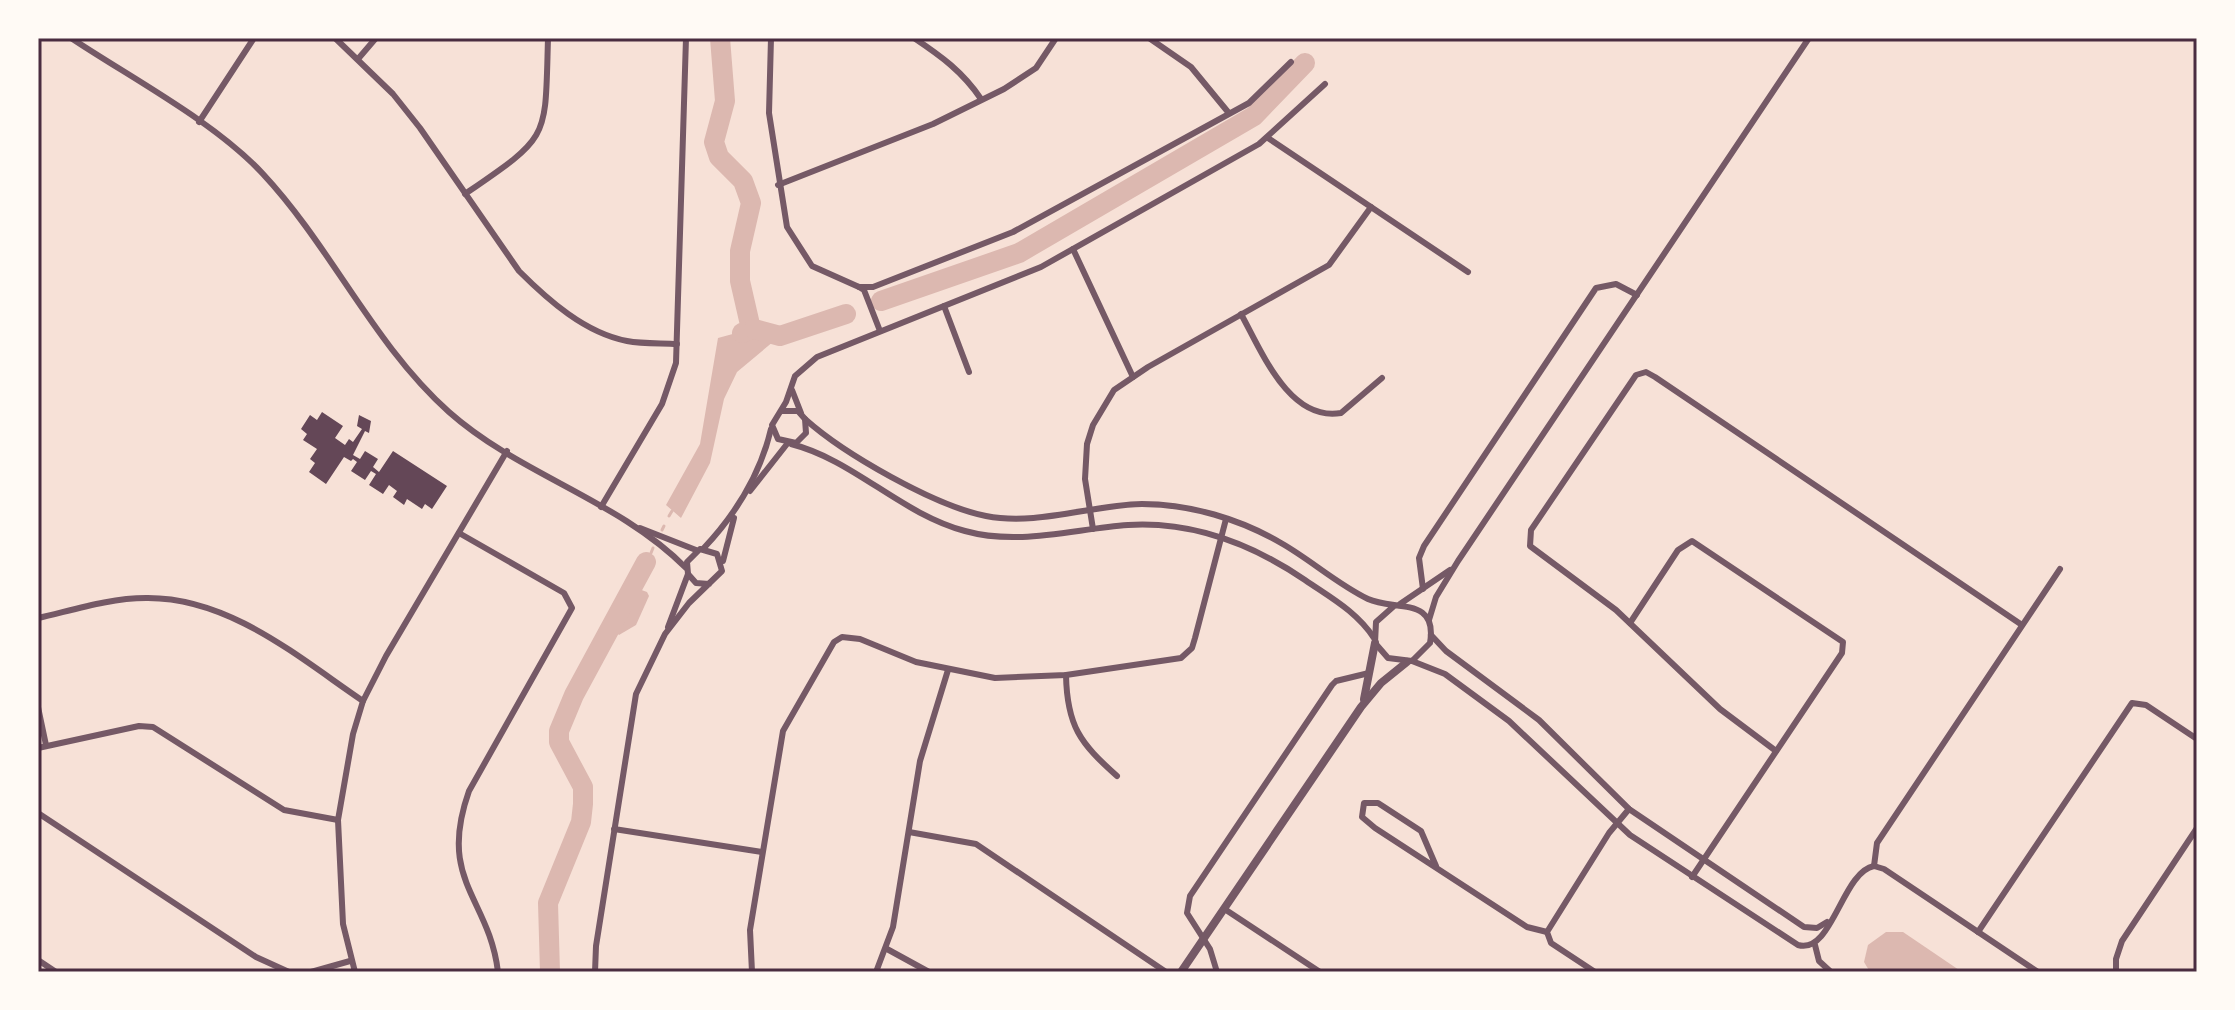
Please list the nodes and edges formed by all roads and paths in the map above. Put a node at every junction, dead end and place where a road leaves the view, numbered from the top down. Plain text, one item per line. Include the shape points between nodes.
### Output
1 (71, 38) edge
2 (254, 38) edge
3 (335, 38) edge
4 (376, 38) edge
5 (548, 38) edge
6 (686, 38) edge
7 (771, 38) edge
8 (914, 38) edge
9 (1056, 38) edge
10 (1149, 38) edge
11 (1809, 38) edge
12 (358, 59) junction
13 (1291, 62) dead end
14 (1325, 84) dead end
15 (981, 99) junction
16 (1228, 112) junction
17 (199, 122) junction
18 (1268, 138) junction
19 (778, 185) junction
20 (465, 194) junction
21 (1371, 207) junction
22 (1073, 249) junction
23 (1468, 272) dead end
24 (859, 287) junction
25 (1637, 295) junction
26 (944, 306) junction
27 (1241, 314) junction
28 (880, 331) junction
29 (677, 344) junction
30 (969, 372) dead end
31 (1133, 377) junction
32 (1382, 378) dead end
33 (791, 387) junction
34 (782, 411) junction
35 (804, 417) junction
36 (772, 425) junction
37 (789, 444) junction
38 (507, 451) junction
39 (746, 495) junction
40 (601, 507) junction
41 (1089, 508) junction
42 (735, 514) junction
43 (1226, 519) junction
44 (633, 525) junction
45 (1093, 529) junction
46 (459, 533) junction
47 (1221, 537) junction
48 (700, 550) junction
49 (1458, 561) junction
50 (723, 565) junction
51 (2060, 569) dead end
52 (687, 571) junction
53 (709, 584) junction
54 (1423, 589) junction
55 (1396, 606) junction
56 (38, 618) edge
57 (1429, 622) junction
58 (1630, 623) junction
59 (2022, 625) junction
60 (665, 634) junction
61 (1431, 635) junction
62 (1375, 640) junction
63 (1409, 661) junction
64 (948, 670) junction
65 (1369, 673) junction
66 (1066, 675) junction
67 (363, 701) junction
68 (38, 707) edge
69 (1361, 707) junction
70 (2197, 739) edge
71 (42, 746) edge
72 (1776, 751) junction
73 (1117, 776) dead end
74 (1629, 809) junction
75 (38, 813) edge
76 (338, 820) junction
77 (1615, 824) junction
78 (2197, 828) edge
79 (614, 829) junction
80 (909, 832) junction
81 (762, 852) junction
82 (1703, 861) junction
83 (1436, 866) junction
84 (1874, 866) junction
85 (1692, 877) junction
86 (1226, 910) junction
87 (1830, 920) junction
88 (1547, 932) junction
89 (1978, 932) junction
90 (1204, 938) junction
91 (1815, 945) junction
92 (887, 949) junction
93 (38, 960) edge
94 (350, 961) junction
95 (56, 972) edge
96 (289, 972) edge
97 (311, 972) edge
98 (355, 972) edge
99 (498, 972) edge
100 (595, 972) edge
101 (752, 972) edge
102 (876, 972) edge
103 (929, 972) edge
104 (1166, 972) edge
105 (1181, 972) edge
106 (1217, 972) edge
107 (1320, 972) edge
108 (1595, 972) edge
109 (1831, 972) edge
110 (2038, 972) edge
111 (2116, 972) edge

1 - 17 street
2 - 17 street
3 - 12 street
4 - 12 street
5 - 20 street via 546,112 538,136 518,158
6 - 29 street
7 - 19 street via 769,113
8 - 15 street via 967,78
9 - 15 street via 1036,68
10 - 16 street via 1191,67
11 - 25 street
12 - 20 street via 420,128
13 - 16 street via 1249,103
14 - 18 street
15 - 19 street via 933,124
16 - 24 street via 1013,232 873,287
17 - 38 street via 261,172 297,212 402,365 425,390 453,416
18 - 21 street
18 - 22 street
19 - 24 street via 798,249 812,266
20 - 29 street via 519,271 567,313 628,341
21 - 23 street
21 - 27 street via 1329,265
22 - 26 street
22 - 31 street
24 - 28 street
25 - 49 street
25 - 54 street via 1616,284 1596,288 1424,546 1419,558
26 - 28 street
26 - 30 street
27 - 31 street
27 - 32 street via 1284,389 1327,414 1341,413
28 - 33 street via 817,357 800,370
29 - 40 street via 669,390
31 - 41 street via 1114,390 1090,434 1084,463
33 - 34 street
33 - 35 street
34 - 35 street via 793,409
34 - 36 street
35 - 37 street via 803,437
35 - 41 street via 839,445 955,508 1010,518
36 - 37 street via 774,435
36 - 39 street
37 - 39 street
37 - 45 street via 815,452 926,517 964,531 1009,538
38 - 40 street
38 - 46 street
39 - 42 street
40 - 44 street
41 - 43 street via 1174,506
41 - 45 street
42 - 48 street
42 - 50 street
43 - 47 street
43 - 55 street via 1280,542 1360,595
44 - 48 street
44 - 52 street
45 - 47 street via 1155,525
46 - 67 street
46 - 99 street via 564,593 572,608 462,811 461,872 492,942
47 - 62 street via 1281,564 1356,614
47 - 66 street via 1188,653 1174,660
48 - 50 street via 717,554
48 - 52 street via 690,556
49 - 54 street
49 - 57 street via 1436,597
50 - 53 street
51 - 59 street
52 - 53 street via 696,583
52 - 60 street
53 - 60 street
54 - 55 street
55 - 57 street via 1417,609
55 - 62 street via 1376,622
56 - 67 street via 145,598 202,604 245,623
57 - 61 street
58 - 59 street via 1529,541 1531,530 1631,379 1646,372
58 - 72 street via 1720,709
58 - 72 street via 1678,550 1692,541 1840,637 1842,653
59 - 84 street via 1877,843
60 - 79 street via 636,694
61 - 63 street via 1425,651
61 - 74 street via 1539,720
62 - 63 street via 1388,658
62 - 65 street
63 - 69 street
63 - 77 street via 1445,674 1509,721
64 - 66 street via 995,678
64 - 80 street via 922,754
64 - 81 street via 860,639 842,637 834,642 783,731
65 - 69 street
65 - 90 street via 1332,685 1190,896 1187,913
66 - 73 street via 1075,731
67 - 76 street
68 - 71 street
69 - 86 street
70 - 89 street via 2146,705 2132,703
71 - 76 street via 153,727 284,810
72 - 82 street
74 - 77 street
74 - 82 street
75 - 96 street via 256,957
76 - 94 street via 340,892
77 - 85 street
77 - 88 street
78 - 111 street via 2122,941
79 - 81 street
79 - 100 street
80 - 92 street
80 - 104 street via 976,844
81 - 101 street via 748,945
82 - 85 street
82 - 87 street via 1804,927 1817,928
83 - 83 street via 1366,821 1364,803 1378,803 1421,831
83 - 88 street via 1527,927
84 - 87 street via 1860,874
84 - 89 street
85 - 91 street via 1791,941
86 - 90 street
86 - 107 street
87 - 91 street
88 - 108 street via 1551,943
89 - 110 street
90 - 105 street
90 - 106 street
91 - 109 street via 1819,961
92 - 102 street
92 - 103 street
93 - 95 street
94 - 97 street
94 - 98 street

